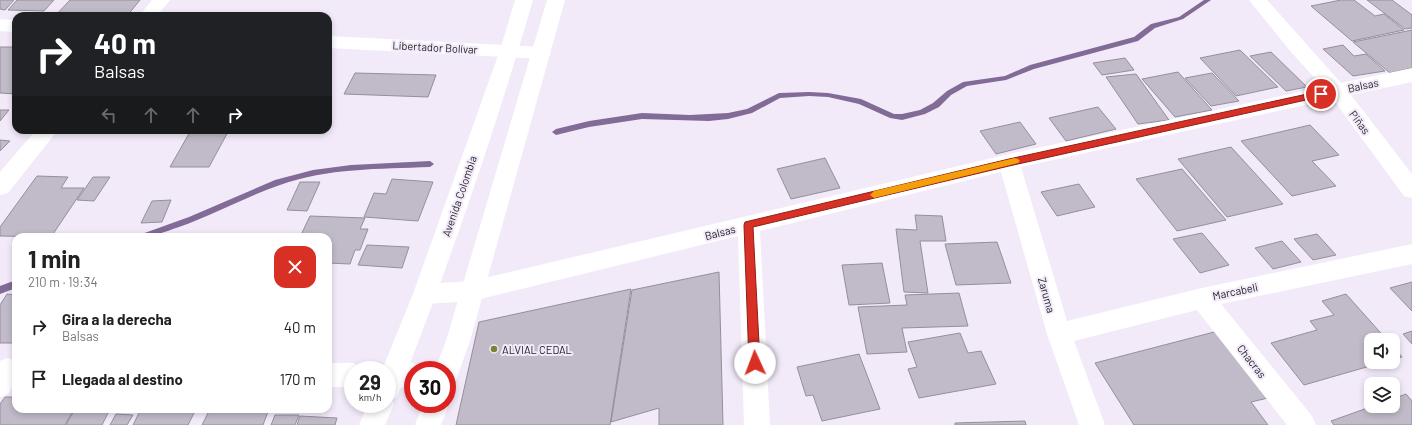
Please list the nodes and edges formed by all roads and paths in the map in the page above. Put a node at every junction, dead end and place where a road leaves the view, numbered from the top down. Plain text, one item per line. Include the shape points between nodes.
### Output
1 (161, 0) edge
2 (524, 0) edge
3 (556, 0) edge
4 (1262, 0) edge
5 (151, 12) edge
6 (0, 25) edge
7 (12, 26) edge
8 (332, 42) edge
9 (509, 50) junction
10 (542, 53) junction
11 (1412, 75) edge
12 (1337, 91) junction
13 (45, 134) edge
14 (1009, 162) junction
15 (0, 187) edge
16 (1412, 190) edge
17 (749, 225) junction
18 (1412, 254) edge
19 (472, 291) junction
20 (425, 294) junction
21 (1202, 298) junction
22 (1059, 334) junction
23 (451, 361) edge
24 (332, 375) edge
25 (344, 375) edge
26 (396, 376) edge
27 (377, 413) edge
28 (433, 413) edge
29 (372, 425) edge
30 (428, 425) edge
31 (757, 425) edge
32 (1092, 425) edge
33 (1303, 425) edge

1 - 5 street
2 - 9 street, Avenida Colombia
3 - 10 street
4 - 12 street, Piñas via 1298,48
6 - 7 street
8 - 9 street, Libertador Bolívar
9 - 10 street, Libertador Bolívar
9 - 20 street, Avenida Colombia
10 - 19 street
11 - 12 street, Balsas
12 - 14 street, Balsas
12 - 16 street, Piñas
13 - 15 street
14 - 17 street, Balsas
14 - 22 street, Zaruma
17 - 19 street, Balsas
17 - 31 street
18 - 21 street, Marcabeli
19 - 20 street, Balsas
19 - 23 street
20 - 26 street, Avenida Colombia
21 - 22 street, Marcabeli
21 - 33 street, Chacras
22 - 32 street, Zaruma
24 - 25 street
27 - 29 street
28 - 30 street

